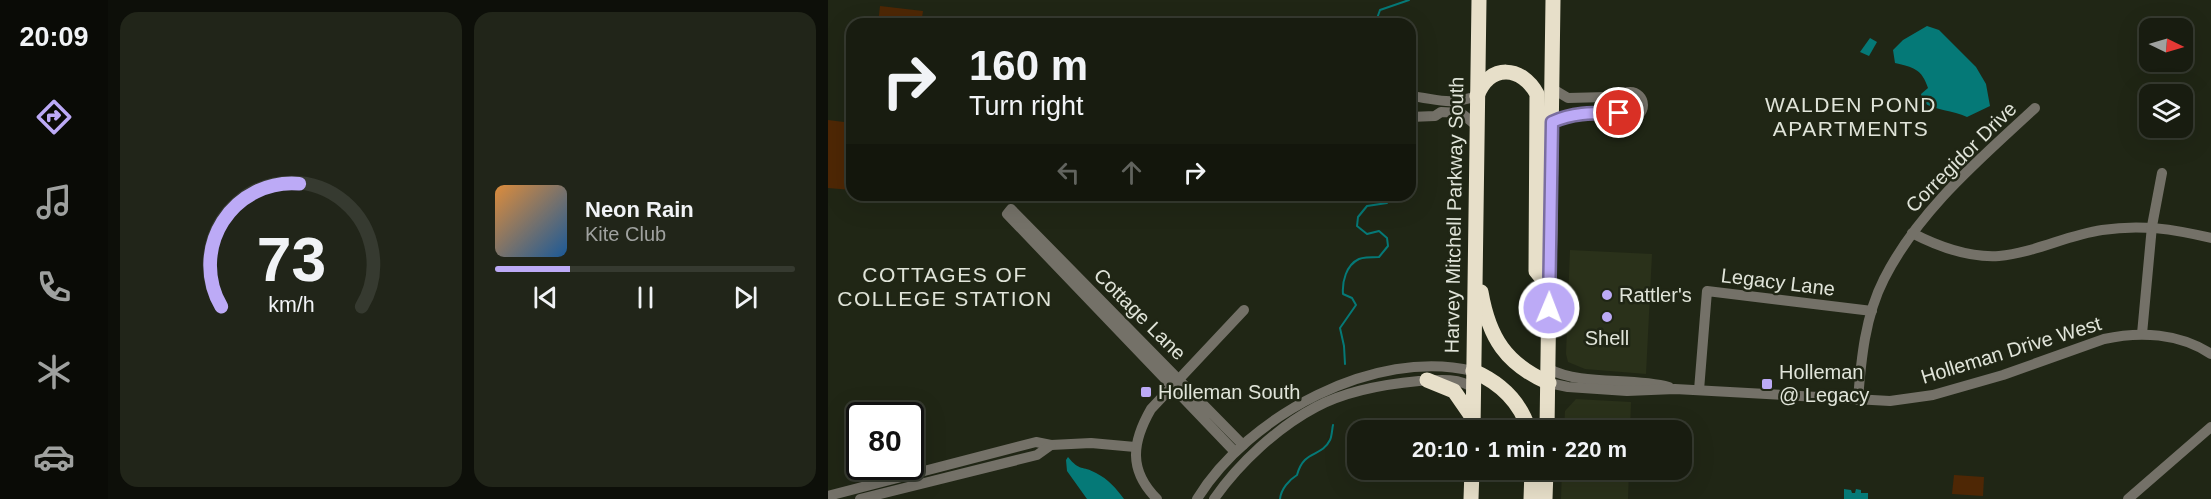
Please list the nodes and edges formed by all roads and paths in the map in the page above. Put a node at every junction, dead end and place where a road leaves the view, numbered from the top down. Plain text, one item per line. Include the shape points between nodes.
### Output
1 (1479, 0) edge
2 (1553, 0) edge
3 (1552, 89) junction
4 (1477, 96) junction
5 (1416, 97) edge
6 (1618, 99) junction
7 (2035, 108) dead end
8 (1619, 113) junction
9 (1416, 117) edge
10 (1552, 122) junction
11 (1477, 126) junction
12 (2162, 173) dead end
13 (1009, 212) dead end
14 (2152, 226) junction
15 (1912, 233) junction
16 (2211, 238) edge
17 (1475, 257) junction
18 (1549, 288) junction
19 (1244, 310) dead end
20 (1872, 311) junction
21 (2142, 334) junction
22 (2211, 354) edge
23 (1473, 371) junction
24 (1549, 376) junction
25 (1427, 380) junction
26 (1175, 382) junction
27 (1473, 388) junction
28 (1699, 390) junction
29 (1858, 400) junction
30 (1471, 420) edge
31 (1473, 420) edge
32 (1526, 420) edge
33 (1547, 420) edge
34 (2211, 428) edge
35 (1051, 445) junction
36 (1135, 447) junction
37 (1239, 448) junction
38 (1472, 480) edge
39 (1532, 480) edge
40 (1546, 480) edge
41 (828, 496) edge
42 (860, 499) edge
43 (1157, 499) edge
44 (1197, 499) edge
45 (1214, 499) edge
46 (1472, 499) edge
47 (1531, 499) edge
48 (1545, 499) edge
49 (2128, 499) edge

1 - 4 highway, Harvey Mitchell Parkway South
2 - 3 highway
3 - 6 street via 1568,98
3 - 10 highway
4 - 5 street via 1457,102
4 - 11 highway, Harvey Mitchell Parkway South
4 - 18 highway via 1491,76 1503,73 1522,76 1537,94 1536,271
6 - 8 street
6 - 8 street via 1622,94 1635,93 1643,104 1637,116 1628,118
7 - 15 street, Corregidor Drive via 1938,200
8 - 10 street via 1568,115
9 - 11 street via 1461,113
10 - 18 highway
11 - 17 highway, Harvey Mitchell Parkway South
12 - 14 street
13 - 26 street, Cottage Lane
14 - 15 street via 2100,230 2000,255 1957,252
14 - 16 street
14 - 21 street
15 - 20 street, Corregidor Drive via 1883,281
17 - 23 highway, Harvey Mitchell Parkway South
17 - 24 highway via 1491,332 1512,361 1533,376
18 - 24 highway
19 - 26 street
20 - 28 street, Legacy Lane via 1707,291
20 - 29 street, Corregidor Drive
21 - 22 street, Holleman Drive West via 2172,338
21 - 29 street, Holleman Drive West via 2104,339 1933,395 1890,401
23 - 27 highway, Harvey Mitchell Parkway South
23 - 32 highway via 1492,380 1516,401
23 - 37 street via 1426,367 1362,378 1295,408
24 - 28 street, Holleman Drive West via 1568,387
24 - 33 highway
25 - 27 street via 1459,381
25 - 30 highway via 1455,392
25 - 45 street via 1379,387 1318,406 1254,452
26 - 36 street via 1150,409
26 - 37 street, Cottage Lane
27 - 31 highway, Harvey Mitchell Parkway South
28 - 29 street, Holleman Drive West
34 - 49 street
35 - 36 street
35 - 41 street via 1036,442
35 - 42 street via 1037,455
36 - 43 street via 1141,478
37 - 44 street
38 - 46 highway
39 - 47 highway
40 - 48 highway

